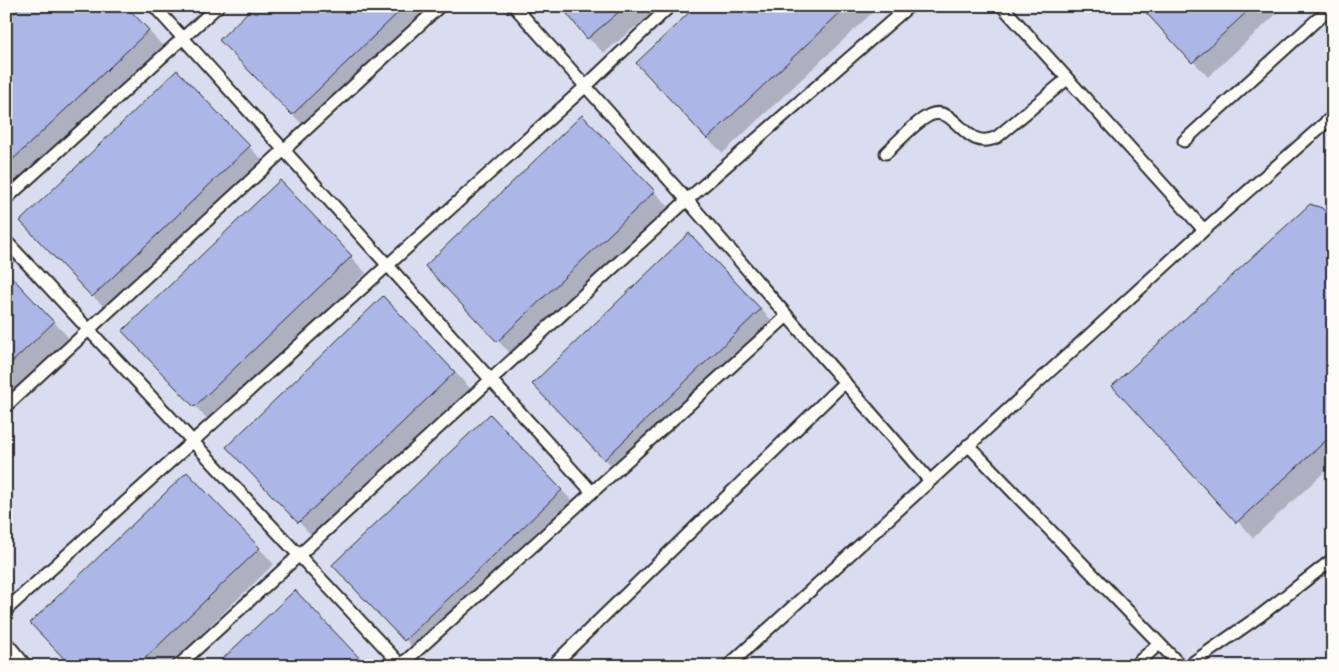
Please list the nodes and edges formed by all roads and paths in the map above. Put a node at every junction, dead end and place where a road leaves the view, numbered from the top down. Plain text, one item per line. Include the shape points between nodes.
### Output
1 (154, 6) edge
2 (218, 6) edge
3 (440, 6) edge
4 (514, 6) edge
5 (670, 6) edge
6 (909, 6) edge
7 (1002, 6) edge
8 (1332, 6) edge
9 (183, 38) junction
10 (1067, 78) junction
11 (586, 86) junction
12 (1333, 116) edge
13 (1184, 141) dead end
14 (284, 150) junction
15 (886, 153) dead end
16 (6, 199) edge
17 (687, 200) junction
18 (1204, 230) junction
19 (6, 241) edge
20 (388, 265) junction
21 (788, 316) junction
22 (89, 330) junction
23 (491, 380) junction
24 (845, 382) junction
25 (6, 406) edge
26 (193, 441) junction
27 (968, 445) junction
28 (930, 481) junction
29 (592, 492) junction
30 (299, 555) junction
31 (1333, 559) edge
32 (6, 610) edge
33 (6, 642) edge
34 (1158, 644) junction
35 (26, 666) edge
36 (178, 666) edge
37 (401, 666) edge
38 (552, 666) edge
39 (728, 666) edge
40 (1134, 666) edge
41 (1181, 666) edge
42 (1188, 666) edge

1 - 9 lane
2 - 9 lane
3 - 14 lane
4 - 11 lane
5 - 11 lane
6 - 17 lane
7 - 10 lane
8 - 13 lane
9 - 14 lane
9 - 16 lane
10 - 15 lane via 989,141 978,140 942,114 931,114
10 - 18 lane
11 - 17 lane
11 - 20 lane
12 - 18 lane
14 - 20 lane
14 - 22 lane
17 - 21 lane
17 - 23 lane
18 - 27 lane
19 - 22 lane
20 - 23 lane
20 - 26 lane
21 - 24 lane
21 - 29 lane
22 - 25 lane
22 - 26 lane
23 - 29 lane
23 - 30 lane
24 - 28 lane
24 - 38 lane
26 - 30 lane
26 - 32 lane
27 - 28 lane
27 - 34 lane
28 - 39 lane
29 - 37 lane
30 - 36 lane
30 - 37 lane
31 - 42 lane
33 - 35 lane
34 - 40 lane
34 - 41 lane

